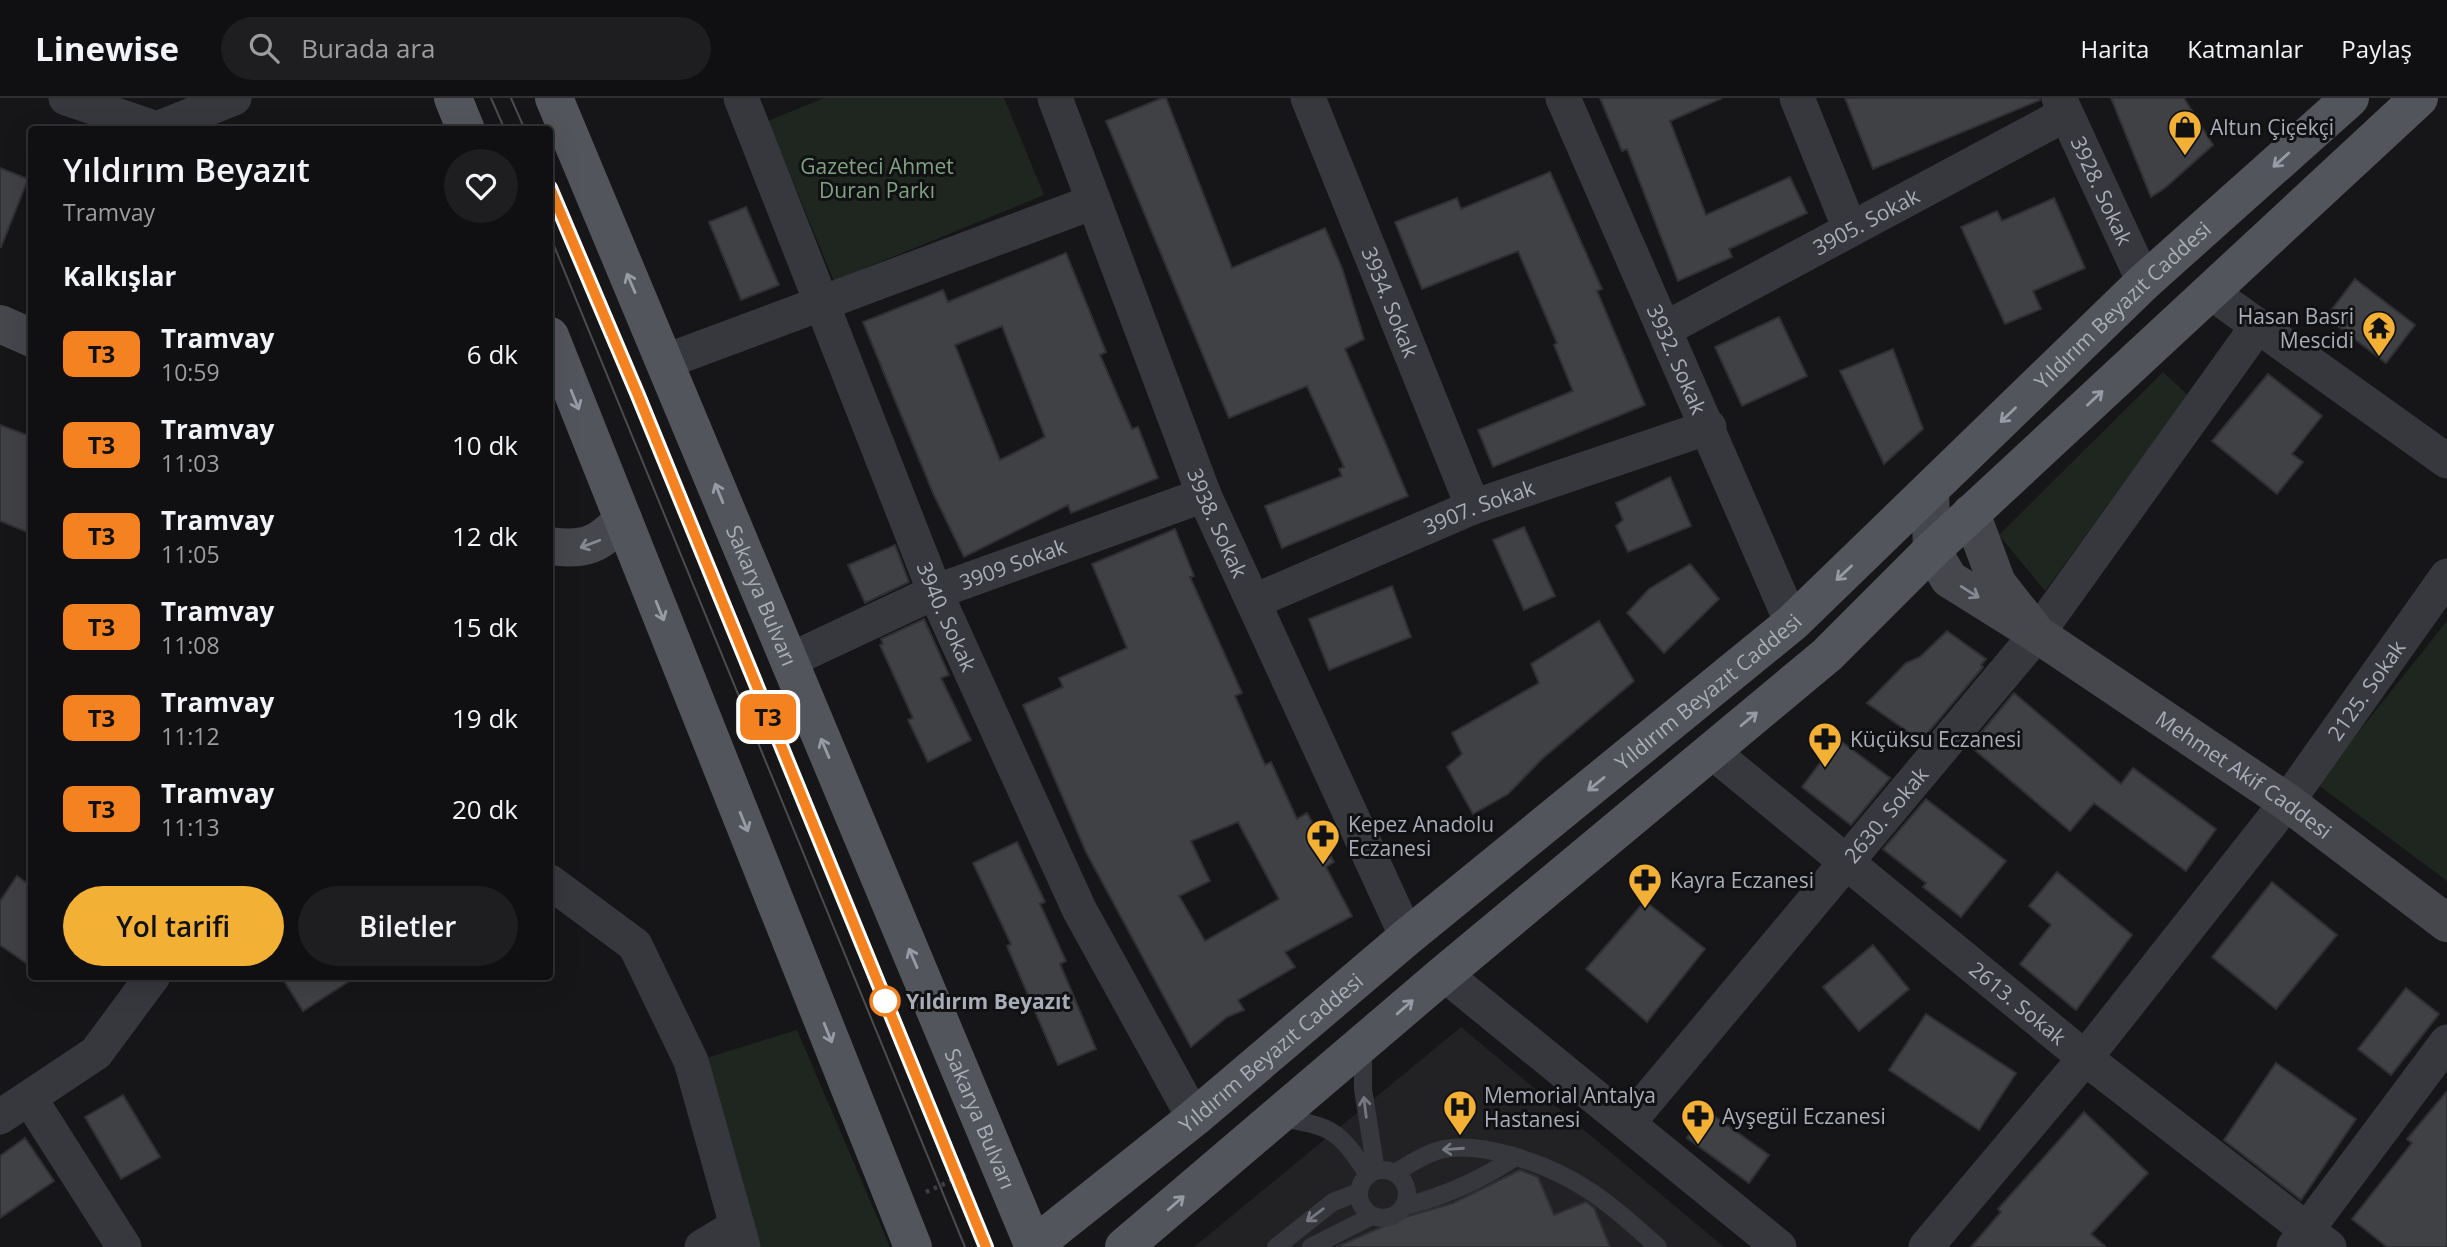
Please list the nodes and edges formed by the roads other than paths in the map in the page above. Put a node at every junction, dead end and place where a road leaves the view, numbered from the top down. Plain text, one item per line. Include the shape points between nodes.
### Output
1 (66, 98) edge
2 (234, 98) edge
3 (453, 98) edge
4 (554, 98) edge
5 (741, 98) edge
6 (1055, 98) edge
7 (1308, 98) edge
8 (1563, 98) edge
9 (1797, 98) edge
10 (2350, 98) edge
11 (2419, 98) edge
12 (2062, 106) edge
13 (148, 126) edge
14 (164, 126) edge
15 (464, 126) edge
16 (1093, 202) junction
17 (1850, 229) junction
18 (2144, 282) junction
19 (2209, 291) junction
20 (824, 305) junction
21 (0, 324) edge
22 (2257, 327) junction
23 (1665, 329) junction
24 (28, 336) edge
25 (553, 343) edge
26 (664, 362) junction
27 (1709, 427) junction
28 (2447, 461) edge
29 (1930, 491) junction
30 (1204, 495) junction
31 (1473, 507) junction
32 (1971, 513) junction
33 (624, 519) junction
34 (553, 546) edge
35 (1932, 550) junction
36 (2447, 576) edge
37 (935, 592) junction
38 (1255, 601) junction
39 (1792, 623) junction
40 (2037, 634) junction
41 (788, 661) junction
42 (1711, 751) junction
43 (2287, 802) junction
44 (1847, 862) junction
45 (553, 883) edge
46 (2447, 923) edge
47 (1407, 937) junction
48 (1444, 974) junction
49 (150, 980) edge
50 (2447, 1042) edge
51 (1363, 1043) junction
52 (2085, 1058) junction
53 (30, 1099) junction
54 (0, 1117) edge
55 (1276, 1117) junction
56 (1194, 1118) junction
57 (1628, 1123) junction
58 (1516, 1157) junction
59 (1372, 1173) junction
60 (1395, 1173) junction
61 (1359, 1192) junction
62 (1402, 1213) junction
63 (1372, 1216) junction
64 (740, 1236) edge
65 (2310, 1241) edge
66 (124, 1247) edge
67 (702, 1247) edge
68 (913, 1247) edge
69 (1033, 1247) edge
70 (1125, 1247) edge
71 (1276, 1247) edge
72 (1311, 1247) edge
73 (1658, 1247) edge
74 (1779, 1247) edge
75 (1926, 1247) edge

1 - 13 street
2 - 14 street
3 - 15 main road
26 -> 4 main road, Sakarya Bulvarı
5 - 20 street, 3940. Sokak
6 - 16 street, 3938. Sokak
7 - 31 street, 3934. Sokak
8 - 23 street, 3932. Sokak
9 - 17 street
10 -> 18 main road, Yıldırım Beyazıt Caddesi
11 - 19 main road
12 - 17 street, 3905. Sokak
12 - 18 street, 3928. Sokak
16 - 20 street
16 - 30 street, 3938. Sokak
17 - 23 street, 3905. Sokak
18 -> 29 main road, Yıldırım Beyazıt Caddesi
19 - 22 street
32 -> 19 main road
20 - 26 street
20 - 37 street, 3940. Sokak
21 - 24 street
22 - 28 street
22 - 40 street, 2630. Sokak
23 - 27 street, 3932. Sokak
25 -> 33 main road
41 -> 26 main road, Sakarya Bulvarı
27 - 31 street, 3907. Sokak
27 - 39 street, 3932. Sokak
29 - 35 street
29 -> 39 main road, Yıldırım Beyazıt Caddesi
30 - 37 street, 3909 Sokak
30 - 38 street, 3938. Sokak
31 - 38 street, 3907. Sokak
32 - 35 main road
32 - 40 street via 1997,583
33 -> 34 street via 595,545
33 -> 68 main road
35 -> 40 street, Mehmet Akif Caddesi via 1949,579
42 -> 35 main road via 1826,654
36 - 43 street, 2125. Sokak
37 - 41 street, 3909 Sokak
37 - 56 street, 3940. Sokak via 1079,909
38 - 47 street, 3938. Sokak
39 -> 47 main road, Yıldırım Beyazıt Caddesi
40 - 43 street, Mehmet Akif Caddesi
40 - 44 street, 2630. Sokak
69 -> 41 main road, Sakarya Bulvarı
42 - 44 street, 2613. Sokak
42 - 48 main road
43 - 46 street, Mehmet Akif Caddesi
43 - 52 street, 2125. Sokak
44 - 52 street, 2613. Sokak
44 - 57 street, 2630. Sokak
45 - 64 street via 635,945 691,1061
47 - 56 main road, Yıldırım Beyazıt Caddesi
51 -> 48 main road
48 - 57 street
49 - 53 street via 96,1053
50 - 65 street
51 - 55 main road
59 -> 51 lane
52 - 65 street, 2613. Sokak
52 - 75 street, 2125. Sokak
53 - 54 street
53 - 66 street
55 - 59 lane via 1319,1124 1334,1132
70 -> 55 main road
56 - 69 main road, Yıldırım Beyazıt Caddesi
57 - 74 street
58 -> 60 lane via 1495,1150 1444,1149
58 - 62 lane
58 - 73 lane via 1557,1170 1611,1204
59 - 60 lane
59 - 61 lane
60 - 62 lane via 1407,1187
61 - 63 lane
61 -> 71 lane via 1333,1202
62 - 63 lane via 1381,1219
63 - 72 lane
64 - 67 street

